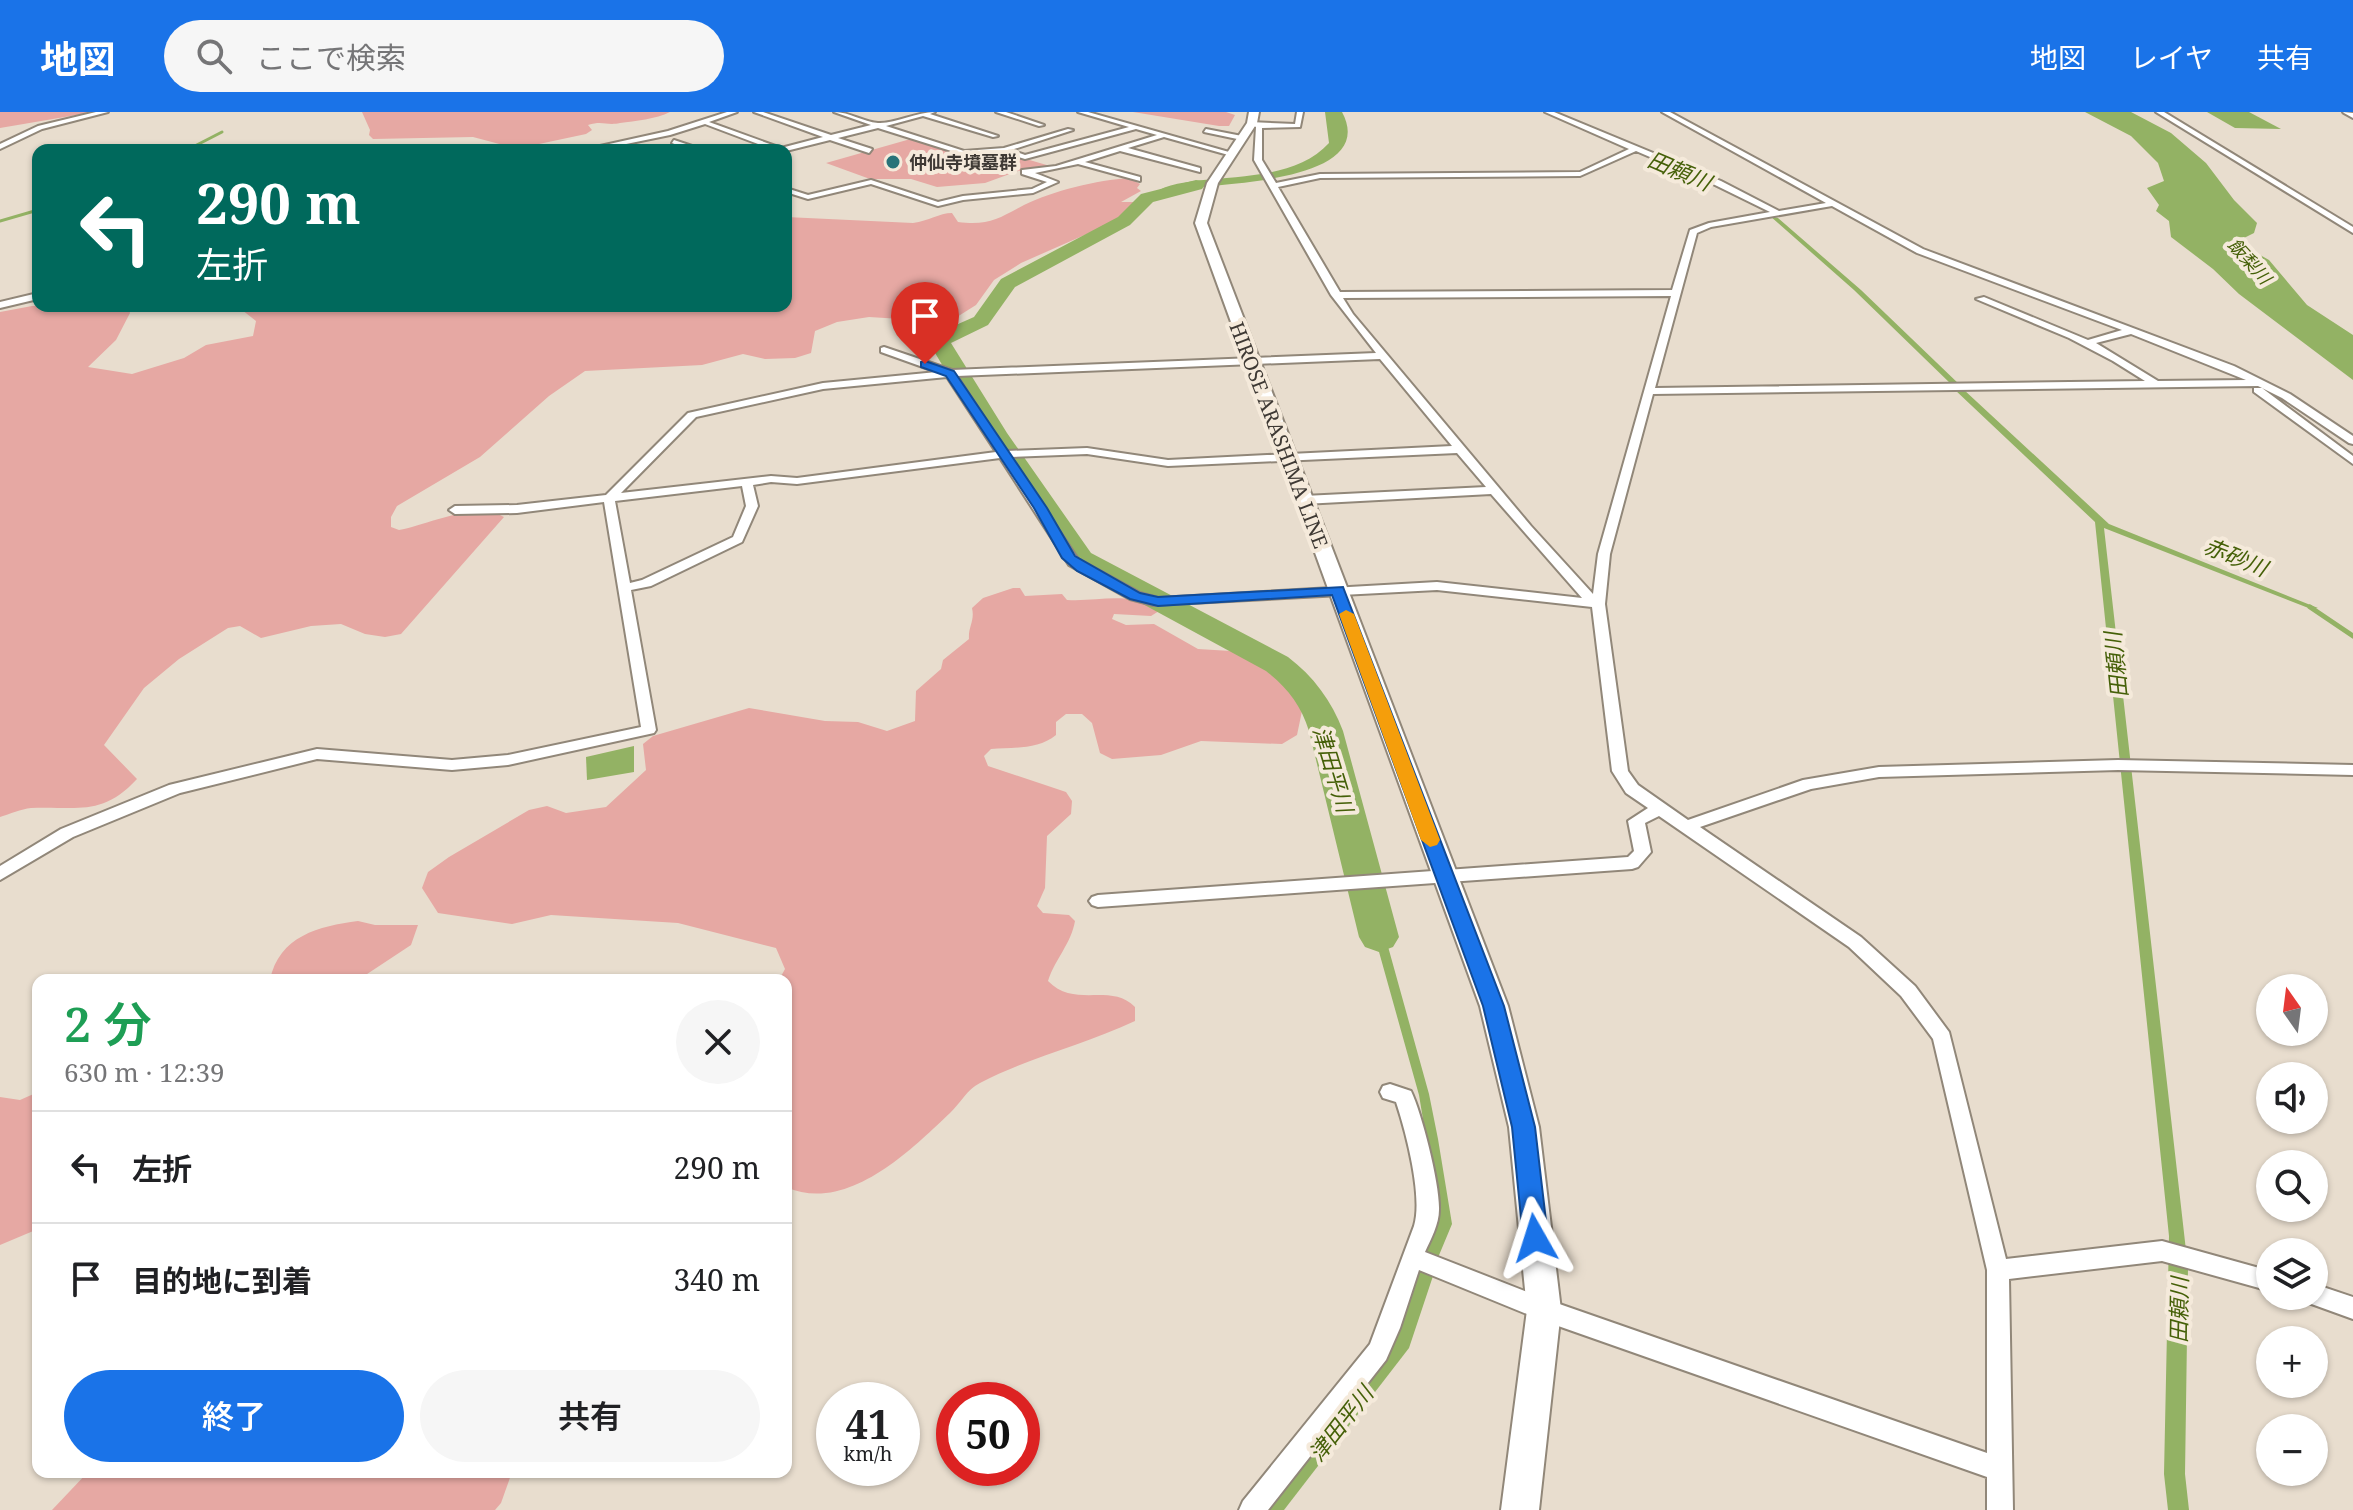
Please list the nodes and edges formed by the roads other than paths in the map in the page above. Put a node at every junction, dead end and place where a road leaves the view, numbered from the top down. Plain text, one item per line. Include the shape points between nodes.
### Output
1 (105, 112) edge
2 (734, 112) edge
3 (757, 112) edge
4 (837, 112) edge
5 (999, 112) edge
6 (1081, 112) edge
7 (1300, 112) edge
8 (1548, 112) edge
9 (1665, 112) edge
10 (2159, 112) edge
11 (2346, 112) edge
12 (924, 113) edge
13 (2353, 116) edge
14 (1255, 120) edge
15 (708, 124) dead end
16 (1041, 125) dead end
17 (879, 126) junction
18 (1134, 128) junction
19 (1070, 130) dead end
20 (1206, 131) dead end
21 (995, 136) dead end
22 (1161, 136) junction
23 (831, 138) junction
24 (1242, 138) junction
25 (674, 142) dead end
26 (616, 144) edge
27 (679, 144) edge
28 (764, 144) edge
29 (0, 147) edge
30 (792, 147) edge
31 (1120, 148) junction
32 (1632, 149) junction
33 (1003, 150) junction
34 (869, 151) dead end
35 (1232, 154) junction
36 (1079, 162) junction
37 (1137, 179) dead end
38 (1207, 179) junction
39 (1272, 184) junction
40 (792, 192) edge
41 (1833, 204) junction
42 (1776, 214) junction
43 (2353, 231) edge
44 (2024, 290) junction
45 (1676, 293) junction
46 (1336, 295) junction
47 (32, 297) edge
48 (0, 305) edge
49 (2131, 331) junction
50 (2086, 343) junction
51 (884, 350) dead end
52 (1382, 356) junction
53 (1251, 360) junction
54 (956, 373) junction
55 (2256, 384) junction
56 (2158, 386) junction
57 (1650, 391) junction
58 (2353, 441) edge
59 (1461, 449) junction
60 (1008, 453) junction
61 (1287, 457) junction
62 (2353, 461) edge
63 (747, 482) junction
64 (1494, 490) junction
65 (609, 499) junction
66 (1304, 500) junction
67 (455, 510) dead end
68 (624, 588) junction
69 (1337, 590) junction
70 (1598, 604) junction
71 (2353, 770) edge
72 (1659, 809) junction
73 (1687, 826) junction
74 (0, 874) edge
75 (1444, 877) junction
76 (1098, 901) dead end
77 (1390, 1092) dead end
78 (1420, 1261) junction
79 (1998, 1270) junction
80 (2256, 1277) edge
81 (2328, 1300) edge
82 (2353, 1308) edge
83 (1544, 1310) junction
84 (1999, 1469) junction
85 (1252, 1510) edge
86 (1520, 1510) edge
87 (2000, 1510) edge

1 - 29 street via 40,127
2 - 26 street
3 - 23 street
4 - 17 street
5 - 16 street
6 - 18 street
7 - 14 street via 1298,126
8 - 32 street
9 - 41 street
10 - 43 street
11 - 13 street
12 - 17 street
12 - 21 street
14 - 24 main road, HIROSE ARASHIMA LINE
14 - 39 street via 1258,158
15 - 28 street
17 - 23 street
17 - 33 street via 964,153
18 - 22 street
18 - 33 street via 1032,157
19 - 33 street
20 - 24 street
22 - 31 street
22 - 35 street
23 - 30 street
23 - 34 street
24 - 35 main road, HIROSE ARASHIMA LINE
25 - 27 street
31 - 36 street
31 - 38 street
32 - 39 street via 1580,174 1320,176
32 - 42 street via 1718,183
35 - 38 main road, HIROSE ARASHIMA LINE
36 - 37 street
36 - 40 street via 1025,172 1054,182 1035,190 940,204 871,182 808,197
38 - 53 main road, HIROSE ARASHIMA LINE via 1201,223
39 - 46 street
41 - 42 street
41 - 44 street via 1920,251
42 - 45 street via 1693,232
44 - 49 street
44 - 50 street via 1978,299
45 - 46 street
45 - 57 street
46 - 52 street
47 - 48 street
49 - 50 street
49 - 55 street
50 - 56 street
51 - 54 street
52 - 53 street
52 - 59 street
53 - 54 street
53 - 61 main road, HIROSE ARASHIMA LINE
54 - 60 street
54 - 65 street via 823,386 696,414
55 - 56 street
55 - 58 street
55 - 62 street
56 - 57 street
57 - 70 street via 1604,554
59 - 61 street
59 - 64 street
60 - 61 street via 1087,451 1168,463
60 - 63 street via 797,481
60 - 69 street via 1073,562 1135,596 1164,602
61 - 66 main road, HIROSE ARASHIMA LINE
63 - 65 street
63 - 68 street via 752,506 738,539 646,583
64 - 66 street
64 - 70 street
65 - 67 street
65 - 68 street
66 - 69 main road, HIROSE ARASHIMA LINE
68 - 74 street via 649,730 508,760 452,765 317,754 163,793 67,833
69 - 70 street via 1449,586
69 - 75 main road, HIROSE ARASHIMA LINE
70 - 72 street via 1620,771 1632,789
71 - 73 street via 2126,765 1855,774 1809,784
72 - 73 street
72 - 75 street via 1636,821 1643,852 1632,863
73 - 79 street via 1855,942 1929,1017 1942,1037
75 - 76 street
75 - 83 main road, HIROSE ARASHIMA LINE via 1494,1006 1524,1127
77 - 78 street via 1401,1094 1406,1103 1429,1207
78 - 83 street
78 - 85 street via 1378,1352
79 - 80 street via 2162,1251
79 - 84 street
81 - 82 street
83 - 84 street
83 - 86 main road, HIROSE ARASHIMA LINE
84 - 87 street

